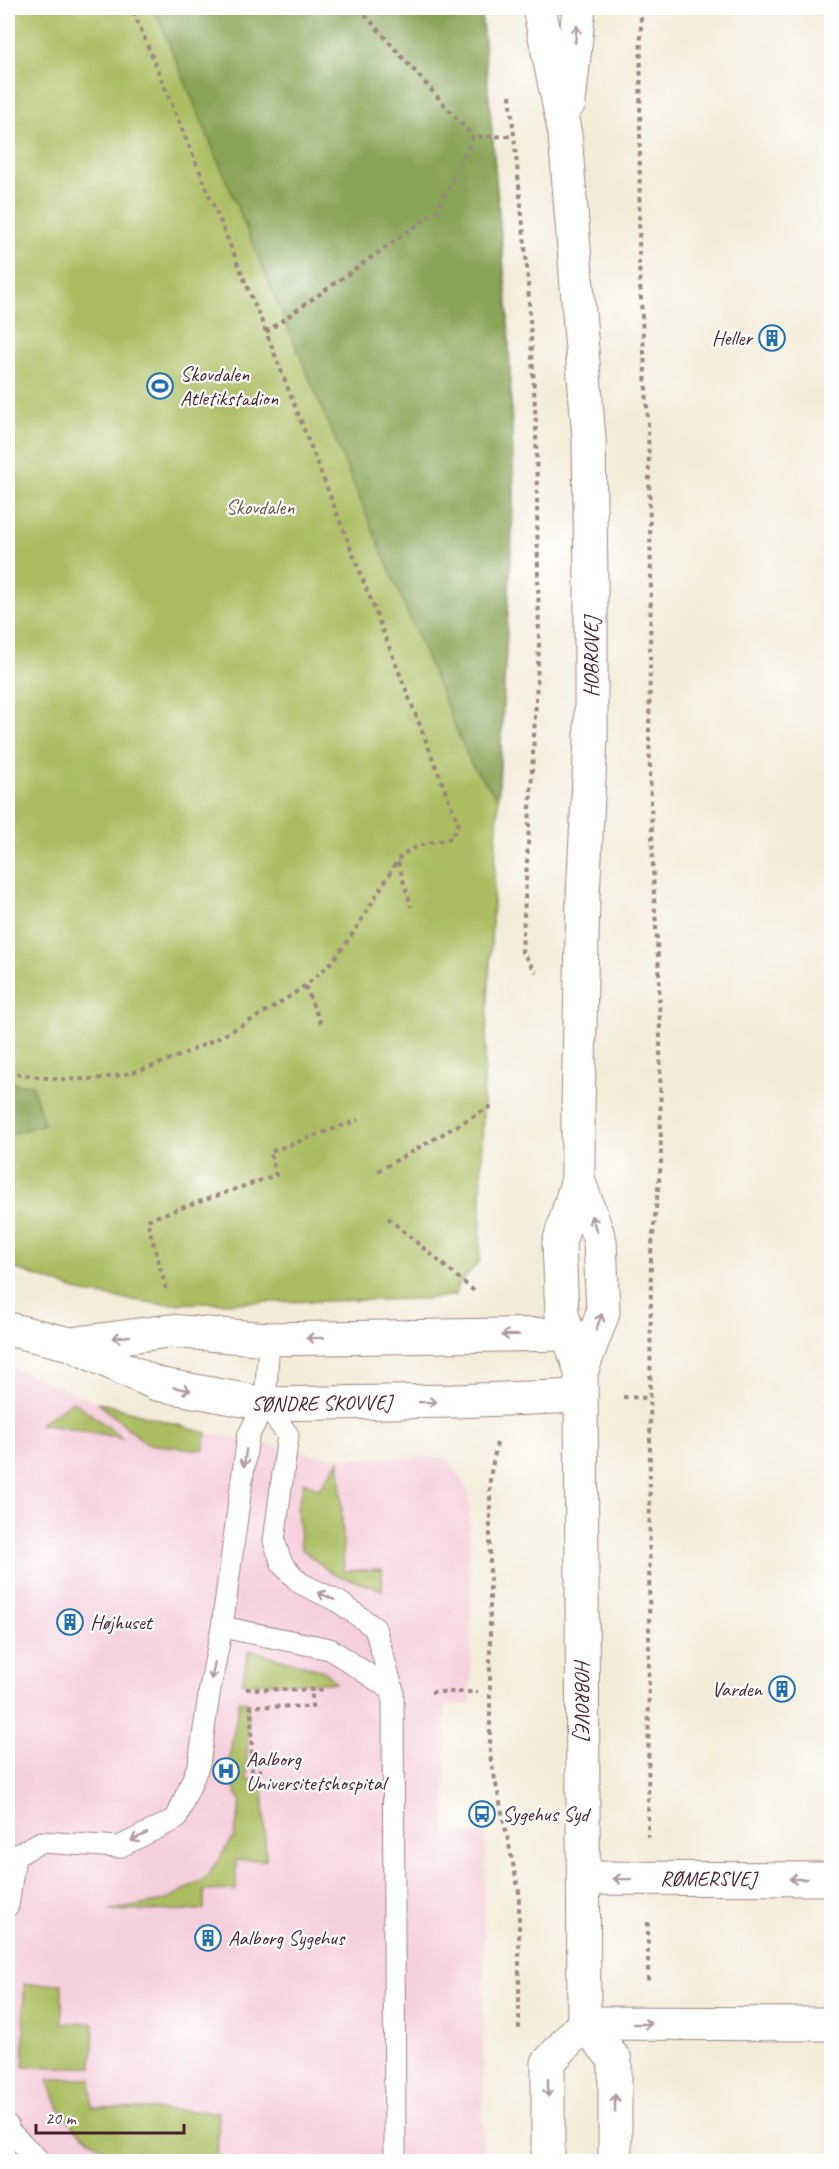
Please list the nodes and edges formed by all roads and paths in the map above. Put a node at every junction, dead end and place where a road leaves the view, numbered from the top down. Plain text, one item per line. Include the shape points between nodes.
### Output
1 (132, 8) edge
2 (359, 8) edge
3 (539, 8) edge
4 (579, 8) edge
5 (641, 8) edge
6 (510, 90) dead end
7 (565, 134) junction
8 (514, 136) junction
9 (473, 137) junction
10 (267, 332) junction
11 (398, 861) junction
12 (411, 907) dead end
13 (541, 980) dead end
14 (305, 986) junction
15 (321, 1024) dead end
16 (8, 1072) edge
17 (495, 1104) dead end
18 (358, 1120) dead end
19 (378, 1171) dead end
20 (578, 1179) junction
21 (388, 1218) dead end
22 (167, 1291) dead end
23 (474, 1292) dead end
24 (8, 1329) edge
25 (568, 1334) junction
26 (269, 1339) junction
27 (70, 1344) junction
28 (581, 1384) junction
29 (265, 1404) junction
30 (490, 1477) dead end
31 (222, 1627) junction
32 (210, 1688) junction
33 (312, 1690) junction
34 (331, 1690) dead end
35 (393, 1691) junction
36 (422, 1692) dead end
37 (478, 1692) dead end
38 (262, 1770) dead end
39 (584, 1878) junction
40 (648, 1879) junction
41 (831, 1879) edge
42 (8, 1906) edge
43 (584, 2023) junction
44 (648, 2024) junction
45 (831, 2024) edge
46 (519, 2032) dead end
47 (8, 2126) edge
48 (41, 2162) edge
49 (395, 2162) edge
50 (548, 2162) edge
51 (615, 2162) edge

1 - 10 path
2 - 9 path
3 - 7 main road, HOBROVEJ
7 -> 4 main road, HOBROVEJ
5 - 40 path via 639,265 648,424 649,738 660,971 661,1140 651,1253
6 - 8 path
7 - 20 main road, HOBROVEJ via 589,439 591,589 591,738 583,896
8 - 9 path
8 - 13 path via 527,266 536,425 539,645 522,952
9 - 10 path via 437,211
10 - 11 path via 458,823 452,838 424,844 402,854
11 - 12 path
11 - 14 path via 334,959
14 - 15 path
14 - 16 path via 191,1050 129,1074 51,1079
17 - 19 path
18 - 22 path via 270,1152 276,1175 147,1220
20 - 25 main road, HOBROVEJ via 559,1243 562,1315
28 -> 20 main road, HOBROVEJ via 603,1313 600,1241
21 - 23 path
24 - 27 main road, SØNDRE SKOVVEJ
25 -> 26 main road, SØNDRE SKOVVEJ
25 - 28 main road, HOBROVEJ
26 -> 27 main road, SØNDRE SKOVVEJ via 169,1331
26 - 29 lane
27 -> 29 main road, SØNDRE SKOVVEJ via 157,1384
29 -> 28 main road, SØNDRE SKOVVEJ via 453,1401
28 - 39 main road, HOBROVEJ
29 -> 31 lane via 248,1436
35 -> 29 lane via 375,1628 339,1602 300,1583 282,1564 274,1541 288,1435
30 - 46 path via 490,1756 519,1892
31 -> 32 lane
31 - 35 lane via 330,1649
32 - 33 path
32 -> 42 lane via 199,1764 176,1820 119,1847 41,1842 15,1856
33 - 34 path
33 - 38 path via 312,1707 251,1706 252,1771
35 - 49 lane
36 - 37 path
40 -> 39 main road, RØMERSVEJ
39 - 43 main road, HOBROVEJ
41 -> 40 main road, RØMERSVEJ
40 - 44 path
43 -> 44 main road
43 -> 50 main road via 548,2062
51 -> 43 main road via 615,2060
44 - 45 main road
47 - 48 lane

